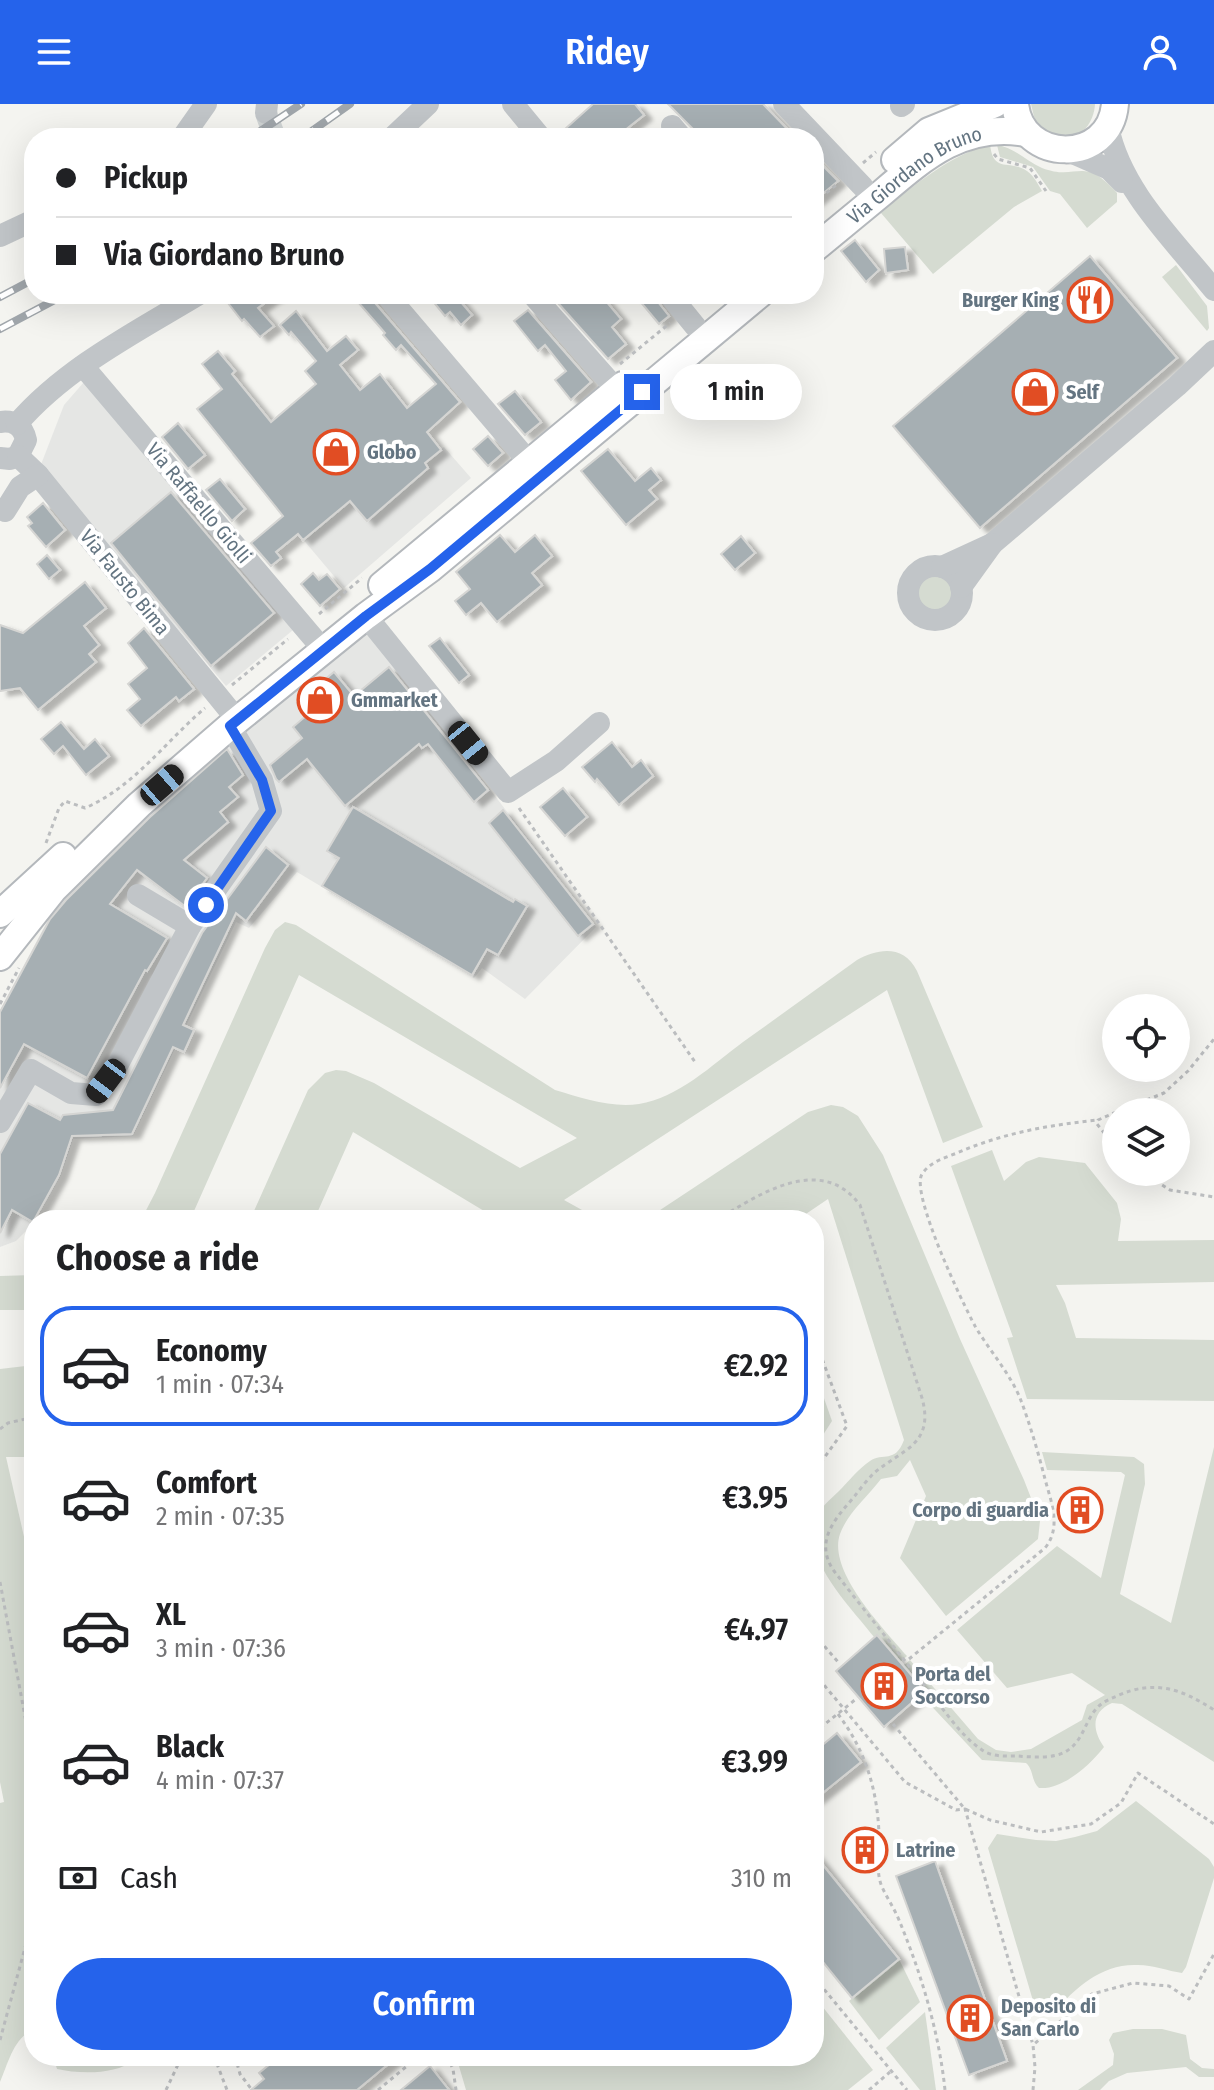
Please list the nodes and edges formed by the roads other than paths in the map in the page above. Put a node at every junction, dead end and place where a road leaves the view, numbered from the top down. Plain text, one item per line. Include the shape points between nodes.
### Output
1 (206, 104) edge
2 (428, 104) edge
3 (513, 104) edge
4 (784, 104) edge
5 (995, 104) edge
6 (1015, 104) edge
7 (1111, 116) edge
8 (189, 128) edge
9 (403, 128) edge
10 (533, 128) edge
11 (807, 128) edge
12 (1026, 133) junction
13 (824, 146) edge
14 (1068, 151) junction
15 (863, 187) junction
16 (1133, 190) junction
17 (824, 219) edge
18 (24, 225) edge
19 (0, 236) edge
20 (824, 241) edge
21 (1214, 290) edge
22 (157, 304) edge
23 (183, 304) edge
24 (395, 304) edge
25 (541, 304) edge
26 (702, 304) edge
27 (748, 304) edge
28 (683, 310) edge
29 (117, 344) junction
30 (1214, 351) edge
31 (83, 366) junction
32 (611, 383) junction
33 (9, 423) edge
34 (9, 457) edge
35 (529, 462) junction
36 (38, 475) junction
37 (5, 511) dead end
38 (992, 544) junction
39 (942, 567) junction
40 (961, 587) junction
41 (366, 616) junction
42 (310, 633) junction
43 (226, 711) junction
44 (599, 723) dead end
45 (138, 895) dead end
46 (0, 914) edge
47 (190, 926) junction
48 (0, 957) edge
49 (0, 1122) edge

1 - 8 street
2 - 9 street
3 - 10 street
4 - 11 street
5 - 15 main road, Via Giordano Bruno via 929,131
6 - 12 main road
7 - 14 main road via 1098,139
7 - 16 street via 1117,162
12 - 14 main road, Via Giordano Bruno via 1052,150
12 - 20 main road, Via Giordano Bruno via 987,131 935,150
13 - 15 street
14 - 16 street via 1109,169
15 - 17 main road, Via Giordano Bruno
16 - 21 street
18 - 19 street
22 - 29 street via 122,329
23 - 29 street
24 - 35 street
25 - 32 street
26 - 28 main road
27 - 41 main road via 430,569
28 - 32 main road
29 - 31 street
30 - 38 street
31 - 33 street
31 - 42 street, Via Raffaello Giolli
32 - 35 main road
33 - 34 street via 22,429 26,440
34 - 36 street, Via Fausto Bima
35 - 42 main road
36 - 37 street via 20,487
36 - 43 street, Via Fausto Bima
38 - 39 street
38 - 40 street
39 - 40 street
39 - 40 street via 924,568 910,581 908,599 917,614 932,620 948,616 959,603
41 - 43 main road
41 - 44 street via 508,792 556,761
42 - 43 main road
43 - 46 main road
43 - 47 street, Via Fausto Bima via 262,780 271,811
43 - 48 main road via 54,889
45 - 47 street
47 - 49 street via 116,1068 96,1095 71,1093 31,1070

